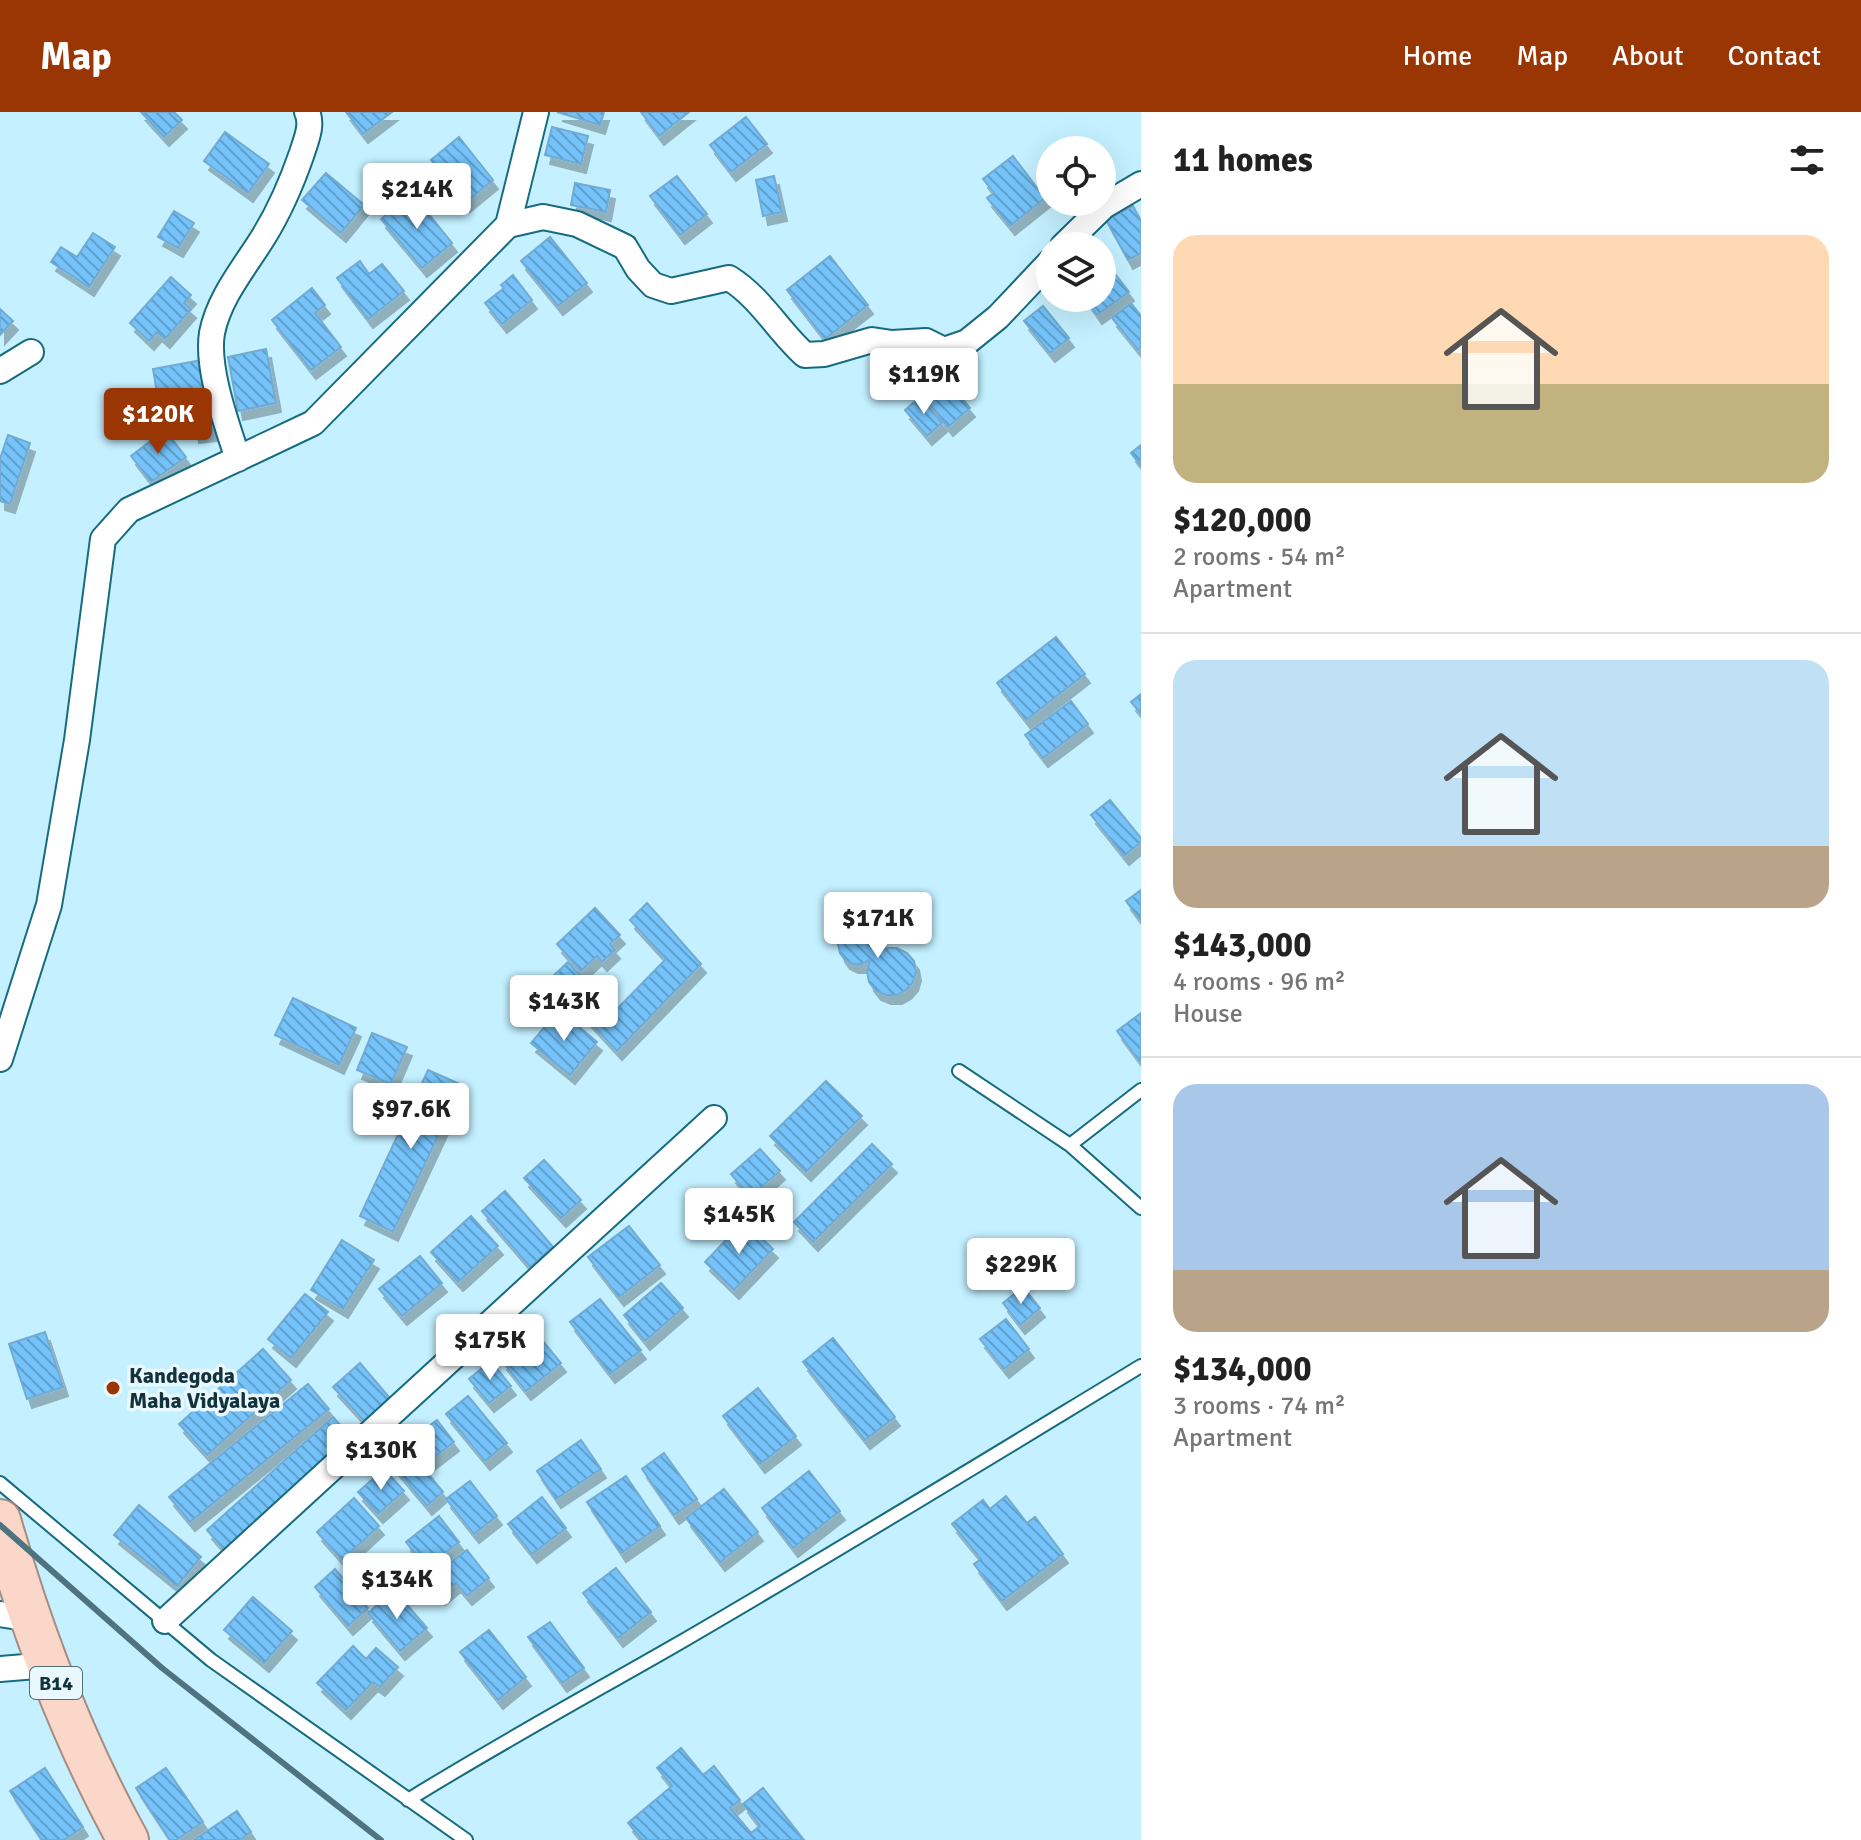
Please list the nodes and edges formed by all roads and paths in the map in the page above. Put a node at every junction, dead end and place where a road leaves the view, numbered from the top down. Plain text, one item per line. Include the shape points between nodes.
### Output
1 (307, 112) edge
2 (536, 112) edge
3 (1141, 184) edge
4 (508, 225) junction
5 (1077, 232) edge
6 (1036, 277) edge
7 (31, 352) dead end
8 (0, 371) edge
9 (238, 459) junction
10 (0, 1059) edge
11 (959, 1071) dead end
12 (1141, 1090) edge
13 (714, 1118) dead end
14 (1070, 1145) junction
15 (1141, 1208) edge
16 (1141, 1366) edge
17 (0, 1483) edge
18 (0, 1520) edge
19 (16, 1617) edge
20 (165, 1621) junction
21 (49, 1665) junction
22 (0, 1669) edge
23 (408, 1800) junction
24 (128, 1840) edge
25 (466, 1840) edge

1 - 9 street via 309,131 285,199 221,306 212,336 214,376
2 - 4 street
3 - 5 street via 1104,206
4 - 6 street via 543,217 577,224 625,247 653,285 671,291 729,278 759,302 805,355 872,340 926,341 944,350 967,342
4 - 9 street via 313,423
7 - 8 street
9 - 10 street via 129,510 103,539 49,905
11 - 14 lane
12 - 14 lane
13 - 20 street
14 - 15 lane
16 - 23 lane
17 - 20 lane
18 - 19 main road, B14
19 - 21 main road, B14
20 - 23 lane via 211,1660
21 - 22 street
21 - 24 main road, B14
23 - 25 lane

